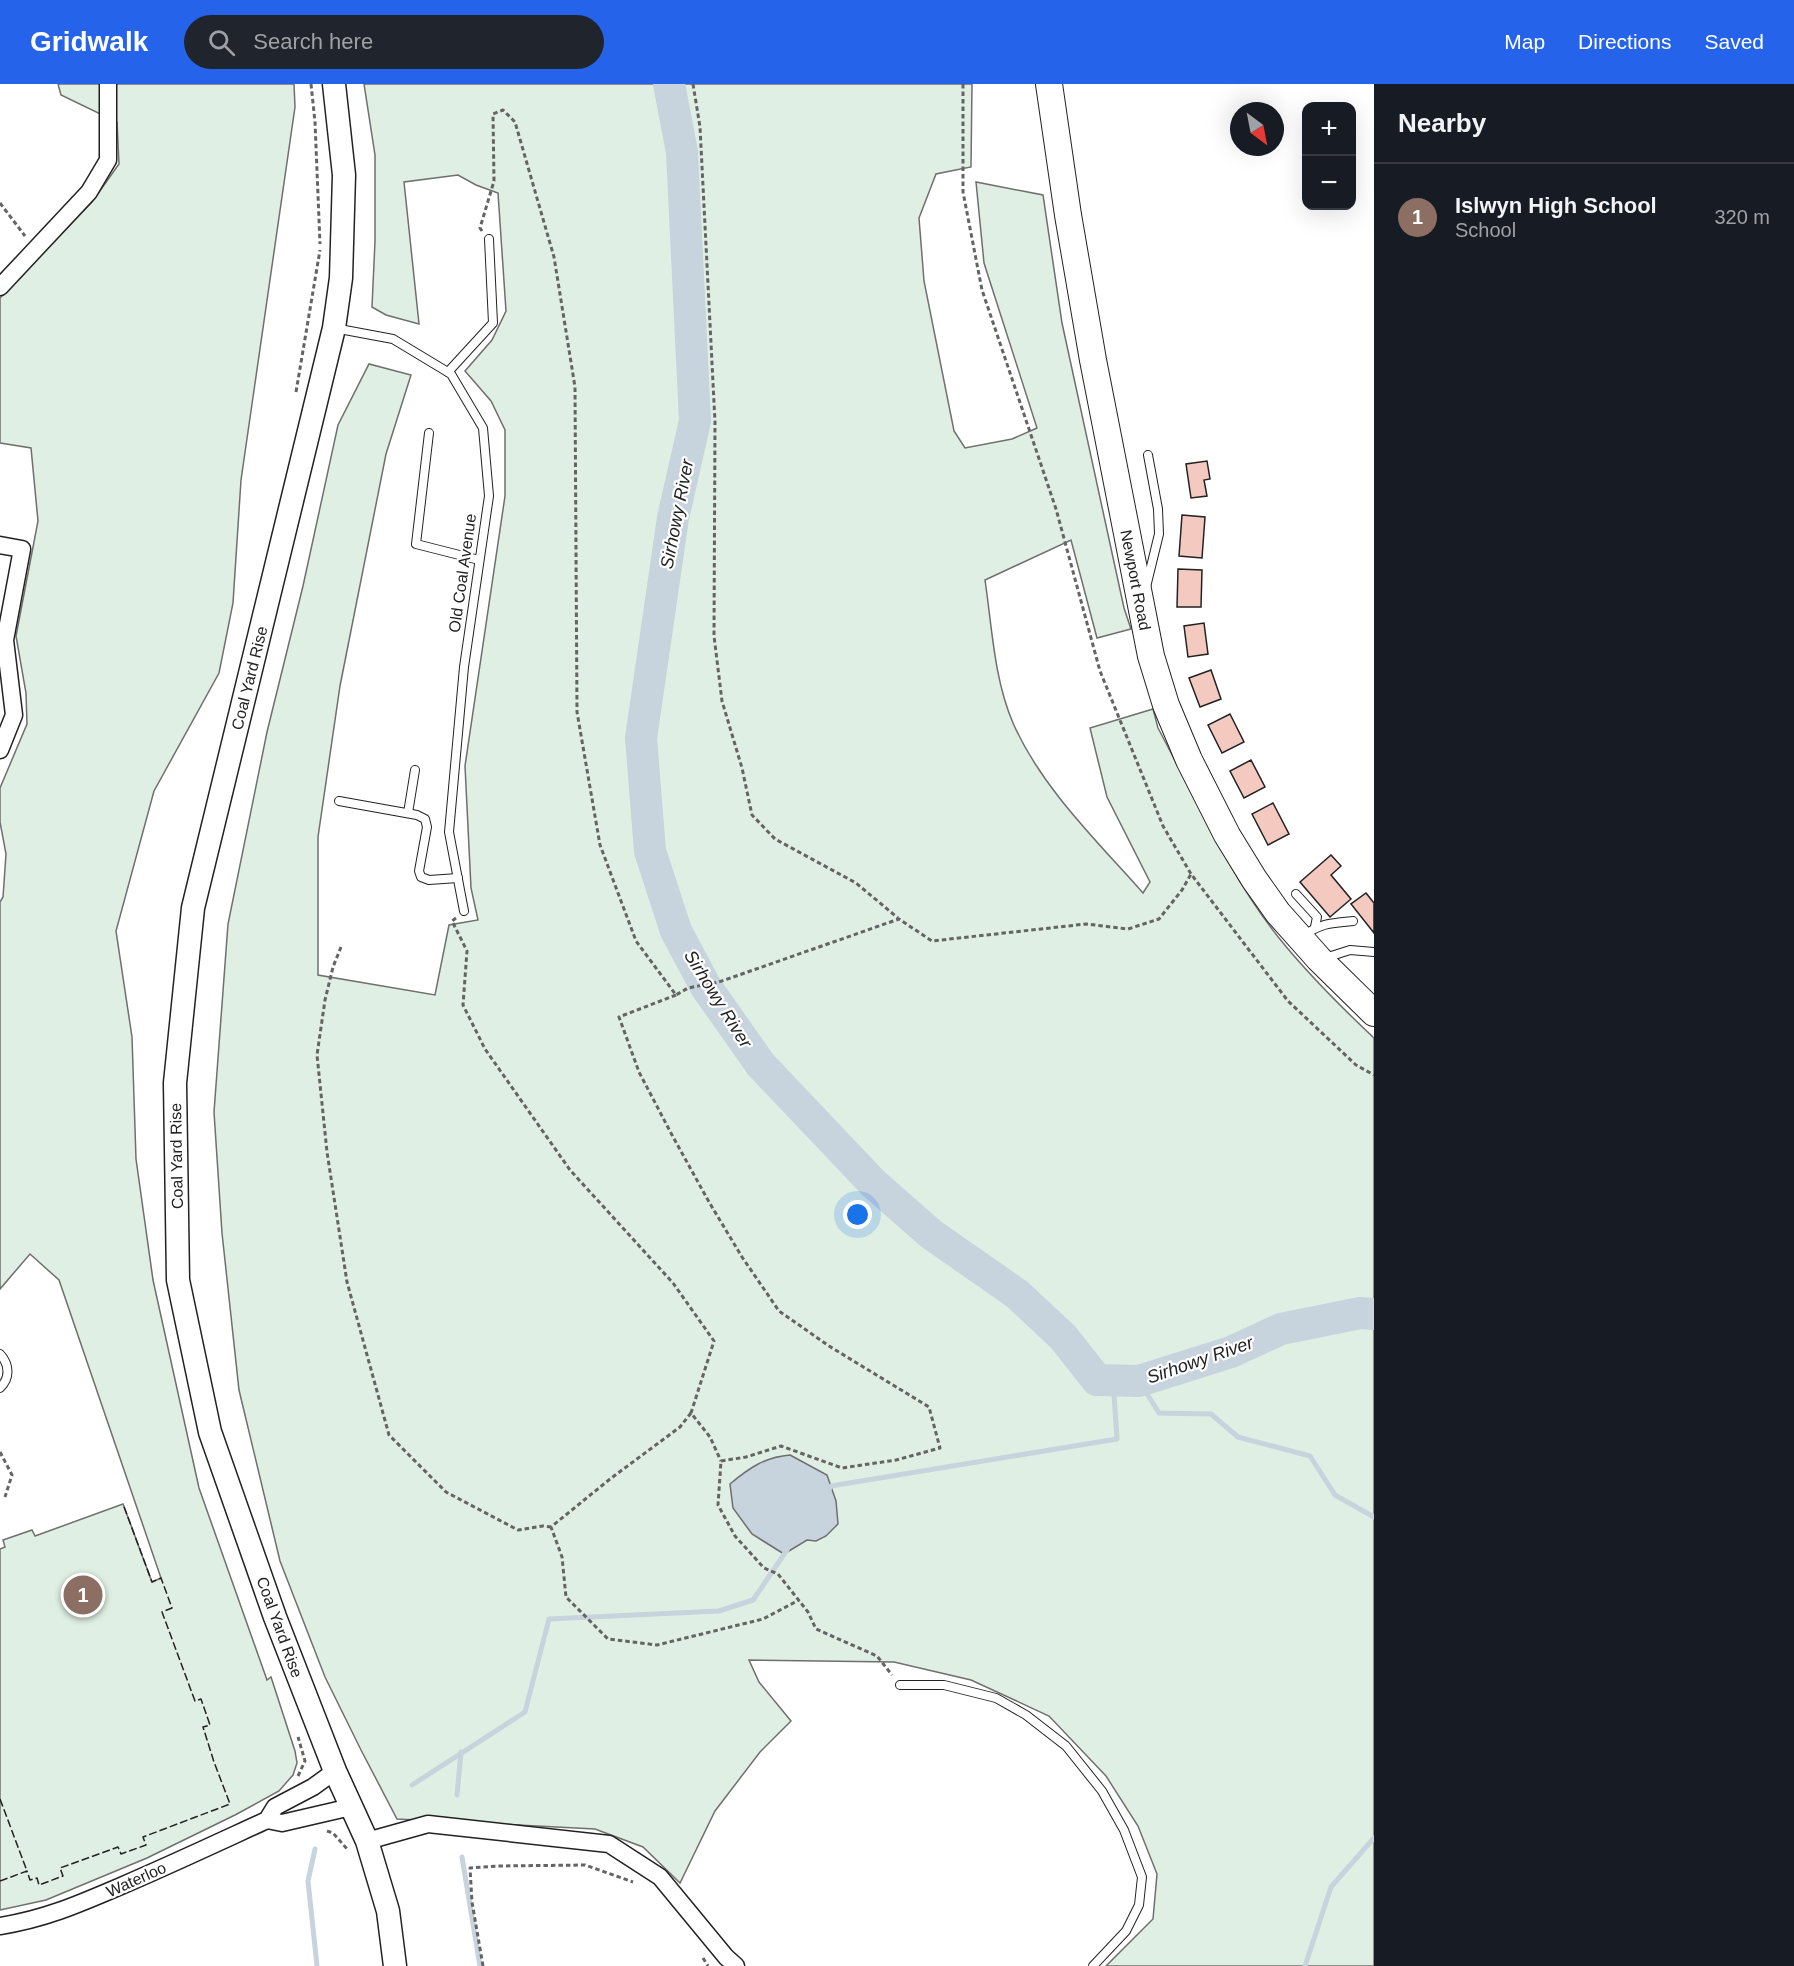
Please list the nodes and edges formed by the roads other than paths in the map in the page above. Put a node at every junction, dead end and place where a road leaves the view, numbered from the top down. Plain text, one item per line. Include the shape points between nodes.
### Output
1 (108, 84) edge
2 (334, 84) edge
3 (1049, 84) edge
4 (489, 239) road end
5 (0, 287) edge
6 (334, 328) junction
7 (448, 372) junction
8 (429, 433) dead end
9 (1148, 455) dead end
10 (0, 545) edge
11 (479, 560) junction
12 (1141, 607) junction
13 (0, 750) edge
14 (415, 770) dead end
15 (339, 801) dead end
16 (408, 813) junction
17 (458, 878) junction
18 (1296, 894) dead end
19 (464, 911) road end
20 (1353, 921) dead end
21 (1307, 932) junction
22 (1374, 952) edge
23 (1319, 959) junction
24 (1374, 1012) edge
25 (0, 1354) edge
26 (0, 1388) edge
27 (900, 1684) road end
28 (335, 1771) junction
29 (351, 1807) junction
30 (267, 1820) junction
31 (367, 1841) junction
32 (0, 1926) edge
33 (395, 1966) edge
34 (736, 1966) edge
35 (1093, 1966) edge

1 - 5 street via 108,159 89,192
2 - 6 main road, Coal Yard Rise via 344,175 341,278
3 - 12 main road, Newport Road via 1091,349
4 - 7 lane via 493,323
6 - 7 lane, Old Coal Avenue via 393,339
6 - 28 main road, Coal Yard Rise via 194,908 175,1083 178,1280 210,1432 275,1617
7 - 11 lane, Old Coal Avenue via 483,428 489,496
8 - 11 lane via 416,544
9 - 12 lane via 1159,534
10 - 13 street via 22,549 5,640 14,715
11 - 17 lane, Old Coal Avenue via 464,667 449,832
12 - 21 main road, Newport Road via 1166,705 1227,835 1278,913
14 - 16 lane
15 - 16 lane
16 - 17 lane via 426,819 421,877
17 - 19 lane, Old Coal Avenue
18 - 21 lane via 1317,917
20 - 21 lane via 1326,923
21 - 23 main road, Newport Road
22 - 23 lane via 1350,950
23 - 24 main road, Newport Road
25 - 26 lane via 8,1371
27 - 35 lane via 944,1685 996,1698 1066,1746 1102,1791 1124,1830 1142,1877 1138,1905 1126,1931
28 - 29 main road, Coal Yard Rise
28 - 30 street, Waterloo via 275,1807
29 - 30 street, Waterloo via 282,1822
29 - 31 main road, Coal Yard Rise
30 - 32 street, Waterloo via 67,1908 31,1921
31 - 33 main road, Coal Yard Rise via 388,1911
31 - 34 street via 428,1824 609,1844 660,1877

